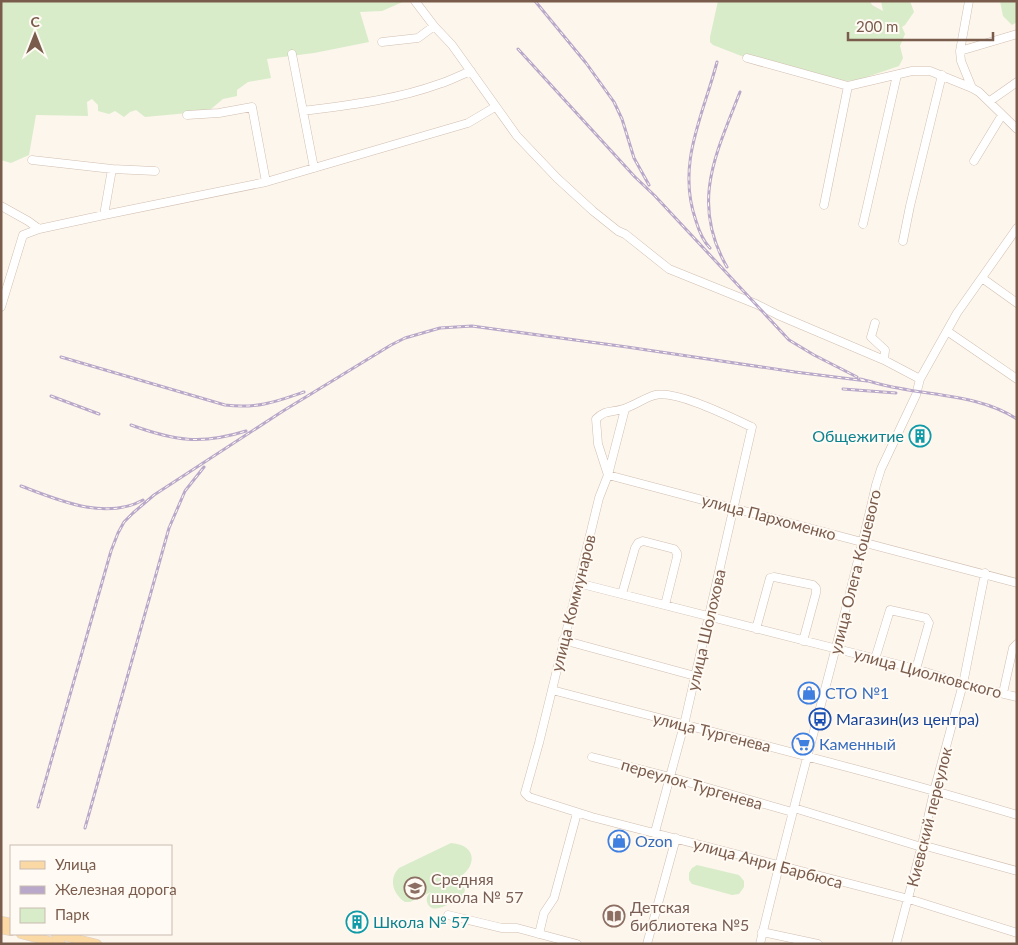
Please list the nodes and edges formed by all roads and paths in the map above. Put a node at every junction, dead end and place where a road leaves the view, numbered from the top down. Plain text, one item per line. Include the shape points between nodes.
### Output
1 (415, 1) edge
2 (969, 1) edge
3 (434, 26) junction
4 (1017, 34) edge
5 (382, 42) dead end
6 (960, 51) junction
7 (292, 54) dead end
8 (746, 58) dead end
9 (471, 71) junction
10 (897, 74) junction
11 (942, 74) junction
12 (1017, 82) edge
13 (848, 86) junction
14 (972, 88) junction
15 (990, 101) junction
16 (495, 107) junction
17 (303, 111) junction
18 (187, 115) dead end
19 (1002, 115) junction
20 (1017, 129) edge
21 (32, 160) dead end
22 (974, 161) dead end
23 (314, 168) junction
24 (112, 169) junction
25 (155, 171) dead end
26 (266, 182) junction
27 (824, 205) dead end
28 (1, 206) edge
29 (104, 215) junction
30 (862, 224) dead end
31 (1017, 228) edge
32 (39, 230) junction
33 (903, 242) dead end
34 (982, 278) junction
35 (1017, 303) edge
36 (1, 308) edge
37 (875, 323) dead end
38 (947, 331) junction
39 (884, 360) junction
40 (920, 379) junction
41 (1017, 379) edge
42 (625, 409) junction
43 (608, 475) junction
44 (734, 507) junction
45 (863, 542) junction
46 (985, 573) junction
47 (578, 583) junction
48 (1017, 583) edge
49 (622, 594) junction
50 (665, 605) junction
51 (708, 617) junction
52 (756, 629) junction
53 (563, 640) junction
54 (803, 641) junction
55 (1017, 644) edge
56 (836, 649) junction
57 (875, 659) junction
58 (916, 669) junction
59 (695, 676) junction
60 (963, 684) junction
61 (552, 690) junction
62 (1003, 693) junction
63 (1017, 697) edge
64 (684, 725) junction
65 (592, 756) dead end
66 (807, 756) junction
67 (670, 777) junction
68 (526, 788) joint
69 (934, 791) junction
70 (793, 810) junction
71 (577, 812) junction
72 (1017, 816) edge
73 (655, 832) junction
74 (676, 838) junction
75 (922, 845) junction
76 (779, 867) junction
77 (1017, 871) edge
78 (909, 899) junction
79 (448, 916) dead end
80 (762, 932) junction
81 (1017, 933) edge
82 (539, 934) junction
83 (25, 935) edge
84 (60, 935) edge
85 (61, 944) edge
86 (97, 944) edge
87 (577, 944) edge
88 (647, 944) edge
89 (760, 944) edge
90 (818, 944) edge
91 (896, 944) edge

1 - 3 street
2 - 6 street
3 - 5 street via 418,38
3 - 9 street
4 - 6 street
6 - 14 street via 960,61
7 - 17 street
8 - 13 street
9 - 16 street
9 - 17 street via 406,94
10 - 11 street via 912,71
10 - 13 street
10 - 30 street
11 - 14 street
11 - 33 street
12 - 15 street
13 - 27 street
14 - 15 street
15 - 19 street
16 - 23 street via 468,123
16 - 39 street via 516,136 586,205 669,269
17 - 23 street
18 - 26 street via 252,107
19 - 20 street
19 - 22 street
21 - 24 street
23 - 26 street
24 - 25 street
24 - 29 street
26 - 29 street
28 - 32 street
29 - 32 street
31 - 34 street, улица Олега Кошевого
32 - 36 street via 23,235
34 - 35 street
34 - 38 street, улица Олега Кошевого
37 - 39 street via 872,337 885,350
38 - 40 street, улица Олега Кошевого
38 - 41 street
39 - 40 street
40 - 45 street, улица Олега Кошевого via 916,395 881,469
42 - 43 street, улица Коммунаров
42 - 43 street via 602,413 596,419 598,444
42 - 44 street, улица Шолохова via 654,395 668,394 752,427
43 - 44 street, улица Пархоменко
43 - 47 street, улица Коммунаров via 599,498
44 - 45 street, улица Пархоменко
44 - 51 street, улица Шолохова
45 - 46 street, улица Пархоменко
45 - 56 street, улица Олега Кошевого
46 - 48 street, улица Пархоменко
46 - 60 street, Киевский переулок
47 - 49 street, улица Циолковского
47 - 53 street, улица Коммунаров
49 - 50 street, улица Циолковского
49 - 50 street via 638,543 674,549 677,557
50 - 51 street, улица Циолковского
51 - 52 street, улица Циолковского
51 - 59 street, улица Шолохова
52 - 54 street, улица Циолковского
52 - 54 street via 770,578 813,585 816,593
53 - 59 street
53 - 61 street, улица Коммунаров
54 - 56 street, улица Циолковского
55 - 62 street via 1013,648
56 - 57 street, улица Циолковского
56 - 66 street, улица Олега Кошевого
57 - 58 street, улица Циолковского
57 - 58 street via 890,610 926,618 929,623
58 - 60 street, улица Циолковского
59 - 64 street, улица Шолохова
60 - 62 street, улица Циолковского
60 - 69 street, Киевский переулок
61 - 64 street, улица Тургенева
61 - 68 street, улица Коммунаров
62 - 63 street, улица Циолковского
64 - 66 street, улица Тургенева
64 - 67 street, улица Шолохова
65 - 67 street, переулок Тургенева
66 - 69 street, улица Тургенева
66 - 70 street, улица Олега Кошевого
67 - 70 street, переулок Тургенева
67 - 73 street, улица Шолохова
68 - 71 street, улица Анри Барбюса via 528,797
69 - 72 street, улица Тургенева
69 - 75 street, Киевский переулок
70 - 75 street, переулок Тургенева
70 - 76 street, улица Олега Кошевого
71 - 73 street, улица Анри Барбюса
71 - 82 street via 554,898 544,913
73 - 74 street, улица Анри Барбюса
74 - 76 street, улица Анри Барбюса
74 - 88 street
75 - 77 street, переулок Тургенева
75 - 78 street, Киевский переулок
76 - 78 street, улица Анри Барбюса
76 - 80 street, улица Олега Кошевого
78 - 81 street, улица Анри Барбюса
78 - 91 street, Киевский переулок
79 - 82 street
80 - 89 street, улица Олега Кошевого
80 - 90 street
82 - 87 street
83 - 85 main road
84 - 86 main road

